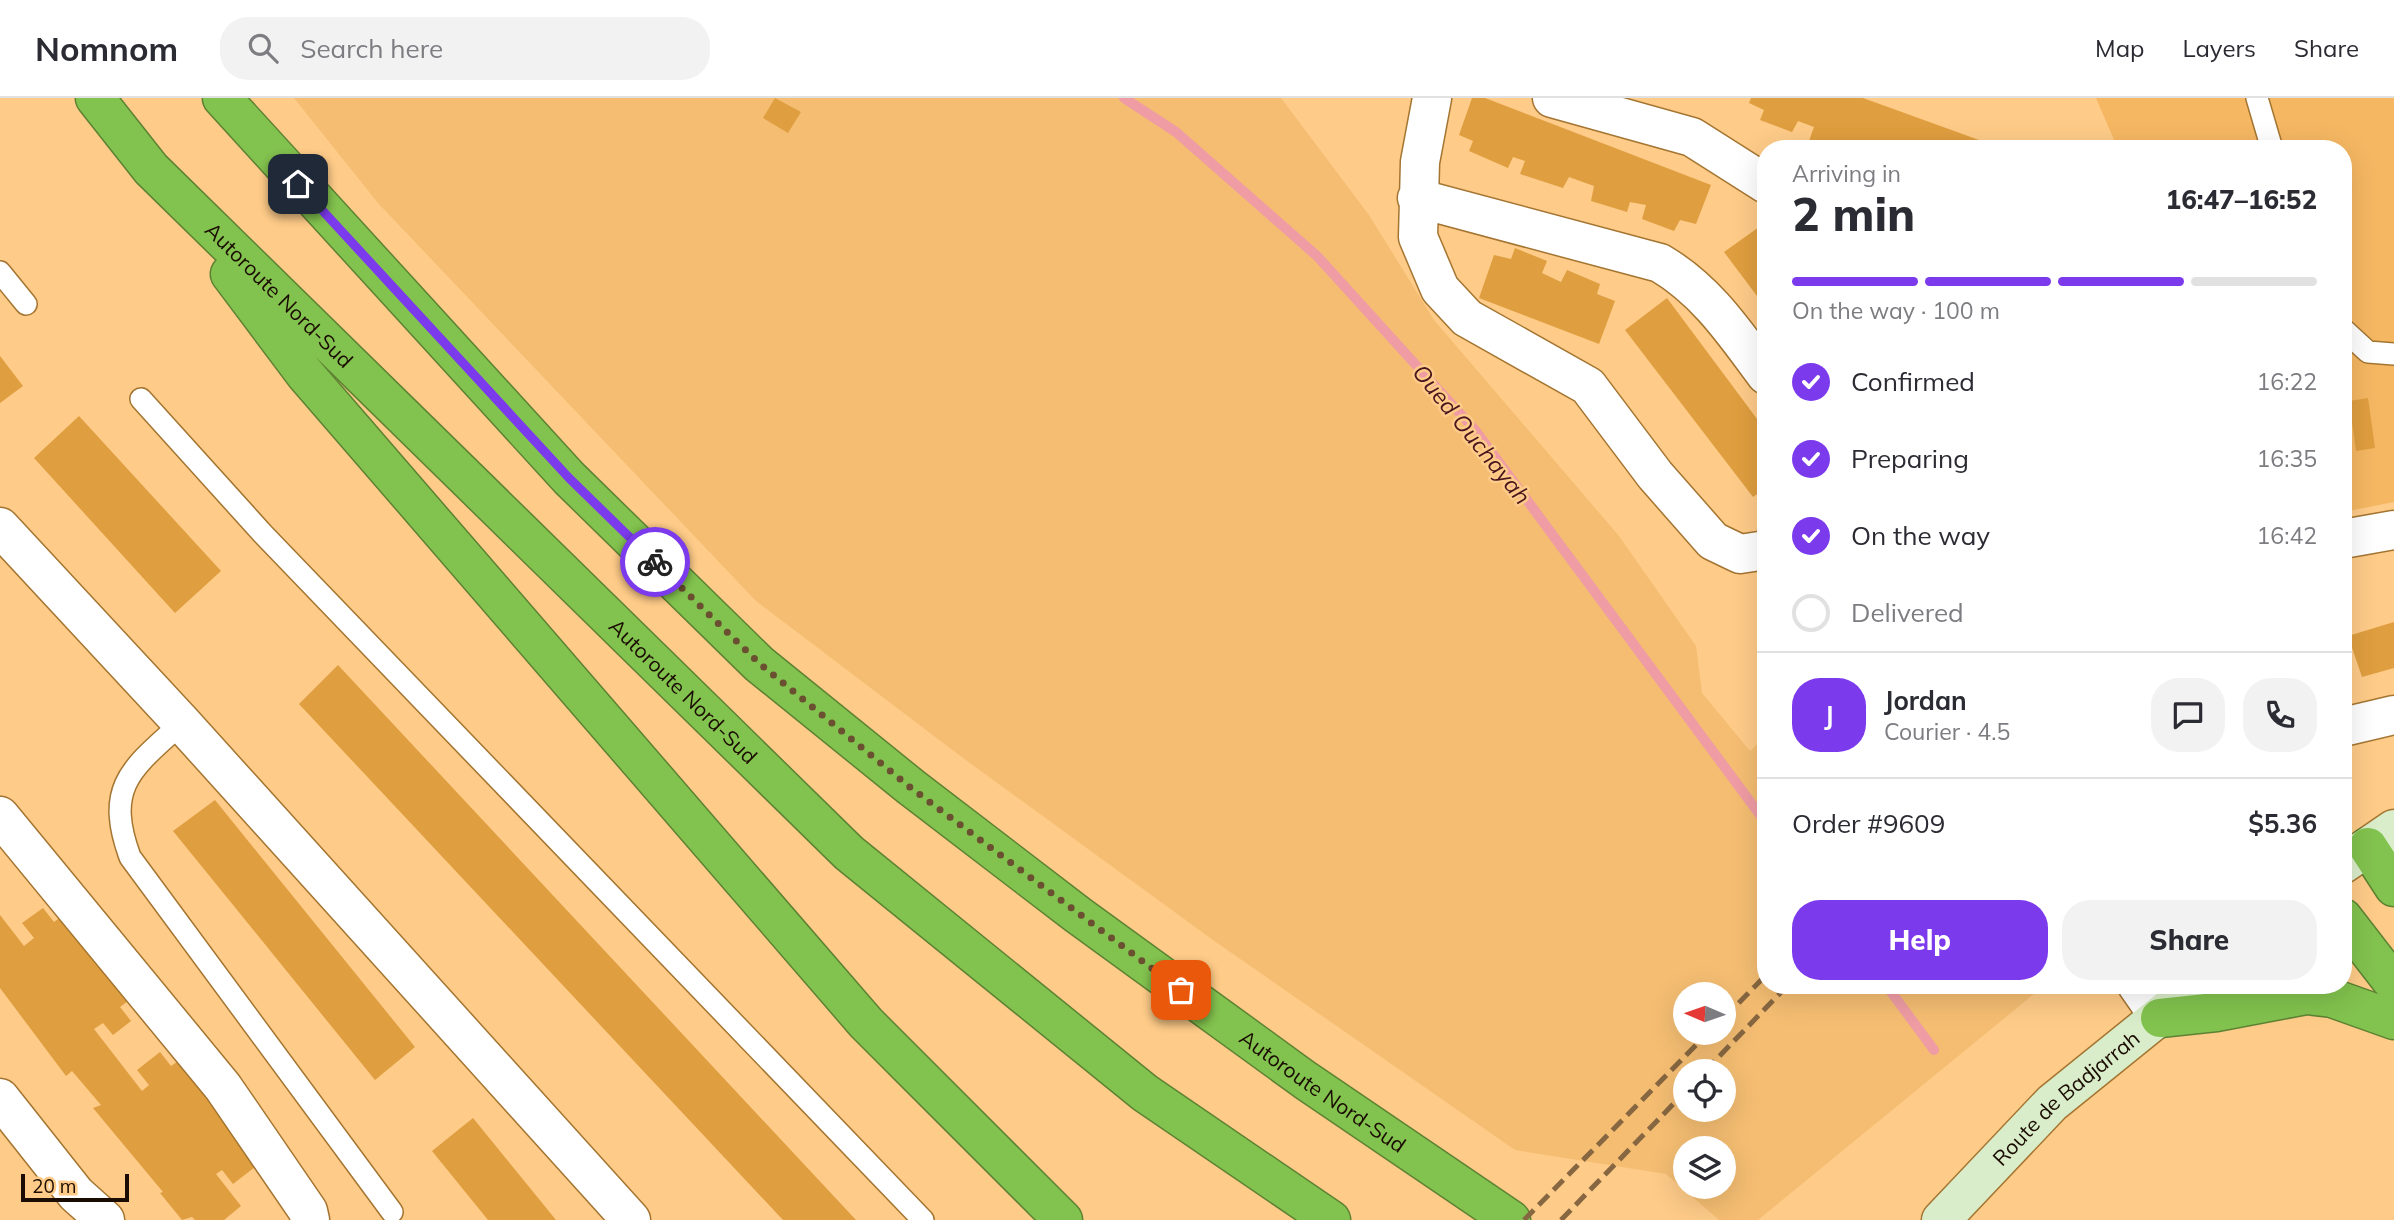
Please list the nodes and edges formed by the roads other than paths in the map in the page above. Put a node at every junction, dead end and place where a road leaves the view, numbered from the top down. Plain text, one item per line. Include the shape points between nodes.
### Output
1 (95, 98) edge
2 (222, 98) edge
3 (1432, 98) edge
4 (1552, 98) edge
5 (2257, 98) edge
6 (2269, 140) edge
7 (151, 169) junction
8 (1757, 178) edge
9 (1418, 198) junction
10 (0, 272) edge
11 (26, 304) dead end
12 (2352, 337) edge
13 (2394, 354) edge
14 (1757, 363) edge
15 (141, 399) dead end
16 (0, 527) edge
17 (2394, 530) edge
18 (2352, 537) edge
19 (1757, 551) edge
20 (2394, 715) edge
21 (182, 723) junction
22 (2352, 725) edge
23 (0, 816) edge
24 (2369, 847) edge
25 (2394, 887) edge
26 (2352, 930) edge
27 (2394, 984) edge
28 (2144, 994) edge
29 (2188, 994) edge
30 (2161, 1018) junction
31 (2394, 1020) edge
32 (0, 1098) edge
33 (392, 1212) dead end
34 (105, 1220) edge
35 (310, 1220) edge
36 (631, 1220) edge
37 (923, 1220) edge
38 (1063, 1220) edge
39 (1331, 1220) edge
40 (1511, 1220) edge
41 (1941, 1220) edge

1 - 7 highway, Autoroute Nord-Sud
2 - 40 highway, Autoroute Nord-Sud via 569,478 760,664 911,788 1078,915 1305,1080
3 - 9 street
4 - 8 street via 1692,136
5 - 6 lane
7 - 38 highway via 305,374 548,659 866,1023
7 - 39 highway, Autoroute Nord-Sud via 849,853 1145,1093
9 - 14 street via 1660,263 1687,279 1714,305
9 - 19 street via 1422,247 1440,289 1452,304 1467,318 1588,386 1655,475 1713,541 1740,554
10 - 11 lane
12 - 13 lane via 2368,352
15 - 37 lane via 262,534
16 - 21 street
17 - 18 street
20 - 22 street
21 - 33 lane via 139,762 124,785 118,811 130,857
21 - 36 street
23 - 35 street via 223,1087
24 - 25 highway
26 - 27 highway
28 - 30 street
29 - 30 main road, Route de Badjarrah
30 - 31 highway via 2306,995 2332,998
30 - 41 main road, Route de Badjarrah via 2052,1103
32 - 34 street via 76,1194

